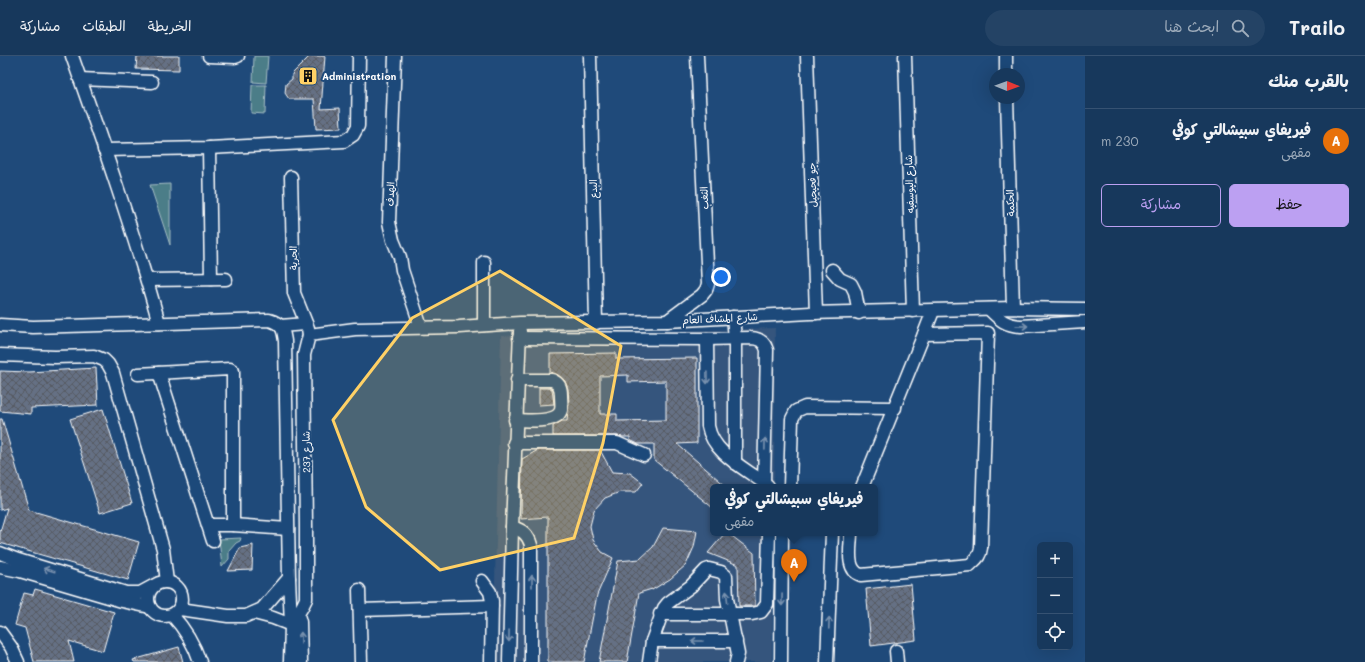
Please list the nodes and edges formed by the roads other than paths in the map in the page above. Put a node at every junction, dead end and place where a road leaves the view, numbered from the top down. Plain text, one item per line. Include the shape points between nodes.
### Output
1 (72, 56) edge
2 (209, 56) edge
3 (238, 56) edge
4 (359, 56) edge
5 (395, 56) edge
6 (590, 56) edge
7 (697, 56) edge
8 (807, 56) edge
9 (905, 56) edge
10 (1006, 56) edge
11 (1006, 68) edge
12 (80, 79) junction
13 (152, 82) dead end
14 (1007, 104) edge
15 (209, 148) junction
16 (104, 150) junction
17 (291, 177) dead end
18 (484, 262) dead end
19 (832, 270) dead end
20 (211, 279) junction
21 (226, 279) dead end
22 (147, 280) junction
23 (1013, 308) junction
24 (989, 309) junction
25 (1085, 309) edge
26 (913, 311) junction
27 (933, 311) junction
28 (859, 312) junction
29 (816, 313) junction
30 (733, 317) junction
31 (667, 321) junction
32 (1085, 322) edge
33 (159, 323) junction
34 (520, 323) junction
35 (596, 323) junction
36 (484, 325) junction
37 (0, 326) edge
38 (280, 326) junction
39 (421, 327) junction
40 (308, 329) junction
41 (988, 333) junction
42 (924, 334) junction
43 (519, 338) junction
44 (735, 338) junction
45 (707, 339) junction
46 (0, 355) edge
47 (159, 373) junction
48 (138, 374) dead end
49 (517, 380) junction
50 (895, 408) junction
51 (515, 420) junction
52 (514, 443) junction
53 (644, 456) dead end
54 (735, 463) junction
55 (765, 484) edge
56 (766, 484) edge
57 (790, 484) edge
58 (863, 484) edge
59 (233, 522) junction
60 (288, 523) junction
61 (208, 525) junction
62 (512, 527) junction
63 (769, 536) edge
64 (782, 536) edge
65 (832, 536) edge
66 (851, 536) edge
67 (213, 541) dead end
68 (0, 553) edge
69 (0, 567) edge
70 (289, 578) junction
71 (482, 581) dead end
72 (167, 582) junction
73 (153, 586) junction
74 (359, 590) dead end
75 (492, 606) junction
76 (150, 607) junction
77 (360, 610) junction
78 (510, 610) junction
79 (532, 610) junction
80 (176, 612) junction
81 (254, 613) junction
82 (660, 614) junction
83 (730, 614) junction
84 (295, 620) junction
85 (0, 632) edge
86 (652, 641) junction
87 (736, 641) junction
88 (289, 660) edge
89 (18, 662) edge
90 (200, 662) edge
91 (301, 662) edge
92 (361, 662) edge
93 (491, 662) edge
94 (509, 662) edge
95 (531, 662) edge
96 (649, 662) edge
97 (736, 662) edge
98 (781, 662) edge
99 (827, 662) edge

1 - 12 street
2 - 3 street
4 - 15 street via 358,126 349,139
5 - 39 street, الهدف via 389,222
6 - 35 street, البدع
7 - 31 street, الثغب via 708,284 702,295
8 - 29 street, جو فحيحيل
9 - 26 street, شارع اليوسفيه
10 - 11 street
12 - 13 street
12 - 16 street
14 - 23 street, الحكمة
15 - 16 street
15 - 20 street
16 - 22 street
17 - 40 street, الحرية via 294,293
18 - 36 street
19 - 28 street via 840,279 851,284
20 - 21 street
20 - 22 street
22 - 33 street
23 - 24 street, شارع المشاف العام
23 - 25 street, شارع المشاف العام
24 - 27 street, شارع المشاف العام
24 -> 32 street via 1009,325
24 - 41 street
26 - 27 street, شارع المشاف العام
26 - 28 street, شارع المشاف العام
27 - 42 street
28 - 29 street, شارع المشاف العام
29 - 30 street, شارع المشاف العام
30 - 31 street, شارع المشاف العام
30 - 44 street
31 - 35 street, شارع المشاف العام
33 - 37 street
33 - 38 street via 269,320 278,322
34 - 35 street, شارع المشاف العام
34 - 36 street, شارع المشاف العام
34 - 43 street
36 - 39 street, شارع المشاف العام
38 - 40 street
38 - 60 street via 285,341
39 - 40 street, شارع المشاف العام
40 - 84 street, شارع 237 via 304,355 306,594 305,602
41 - 42 street
41 - 66 street via 981,548 978,559 970,565 861,575 854,572 851,566
42 - 50 street
43 - 45 street
43 - 49 street
44 - 45 street
44 - 54 street
56 -> 44 street via 767,350 765,344 756,338
45 -> 54 street via 709,431 716,445
46 - 72 street via 94,356 108,364 162,545
47 - 48 street
47 - 59 street via 230,369 233,371
47 - 61 street
49 - 51 street
49 - 51 street via 556,382 561,389 561,410 552,419
50 - 57 street via 805,407 796,411 792,419
50 - 58 street
51 - 52 street
52 - 53 street via 616,443
52 - 62 street
54 - 55 street
59 - 60 street
59 - 61 street
60 - 70 street
61 - 67 street
62 - 78 street
79 -> 62 street via 531,545 526,534
63 - 83 street via 768,599 765,608 757,614
64 -> 98 street
99 -> 65 street
73 -> 68 street via 140,593 126,593
69 - 76 street
70 - 81 street via 269,602
70 - 84 street
71 - 75 street via 490,592
72 - 73 street
72 - 80 street via 181,591 182,600
73 - 76 street via 148,598
74 - 77 street
75 - 77 street
75 - 93 street
76 - 80 street via 160,616
77 - 92 street
78 - 79 street
78 -> 94 street
79 - 95 street
80 - 81 street via 238,616
80 - 90 street
81 - 84 street via 281,620
82 - 83 street
83 -> 82 street via 726,576 712,569 706,570 668,603
82 - 86 street
83 - 87 street
84 - 88 street, شارع 237
91 -> 84 street, شارع 237 via 300,622
85 - 89 street
87 -> 86 street
86 - 96 street
87 - 97 street

